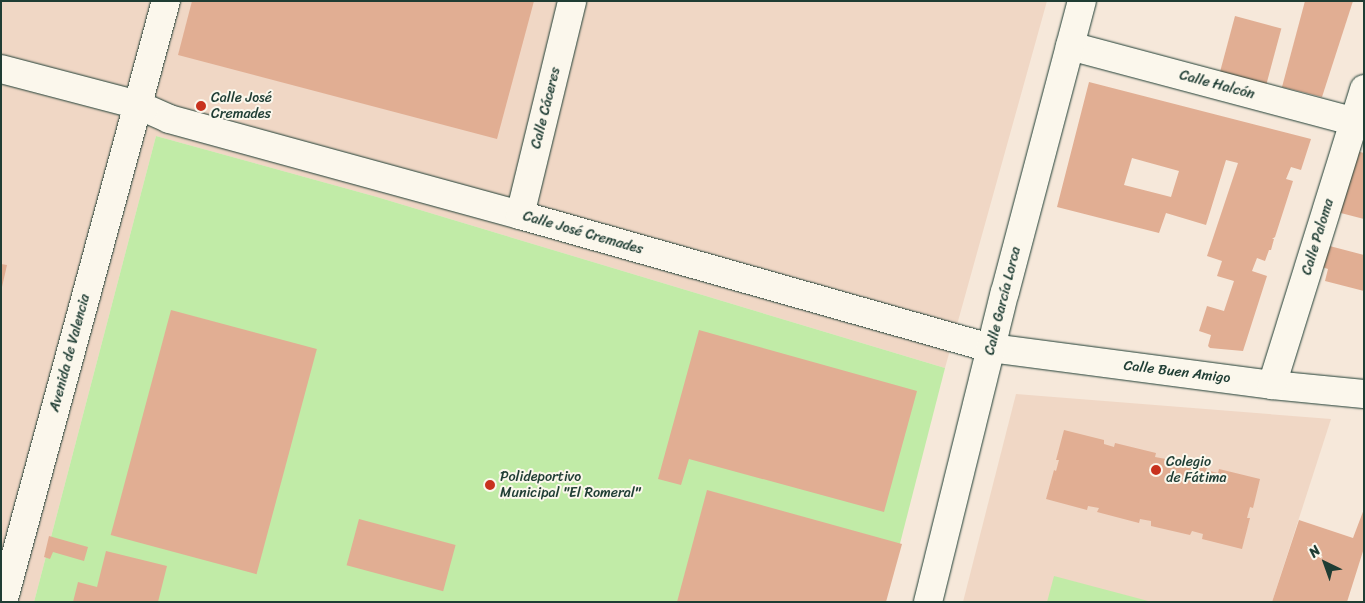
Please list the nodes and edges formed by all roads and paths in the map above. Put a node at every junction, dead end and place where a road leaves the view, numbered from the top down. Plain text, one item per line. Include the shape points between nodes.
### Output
1 (166, 1) edge
2 (572, 1) edge
3 (1082, 1) edge
4 (1070, 46) junction
5 (1, 69) edge
6 (1364, 89) edge
7 (138, 105) junction
8 (1359, 122) edge
9 (520, 215) junction
10 (991, 348) junction
11 (1272, 385) junction
12 (1364, 394) edge
13 (3, 602) edge
14 (928, 602) edge

1 - 7 street, Avenida de Valencia
2 - 9 street, Calle Cáceres
3 - 4 street, Calle García Lorca
4 - 8 street, Calle Halcón
4 - 10 street, Calle García Lorca
5 - 7 street, Calle José Cremades
6 - 8 street, Calle Paloma
7 - 9 street, Calle José Cremades via 169,119
7 - 13 street, Avenida de Valencia
8 - 11 street, Calle Paloma
9 - 10 street, Calle José Cremades
10 - 11 street, Calle Buen Amigo
10 - 14 street, Calle García Lorca
11 - 12 street, Calle Buen Amigo

